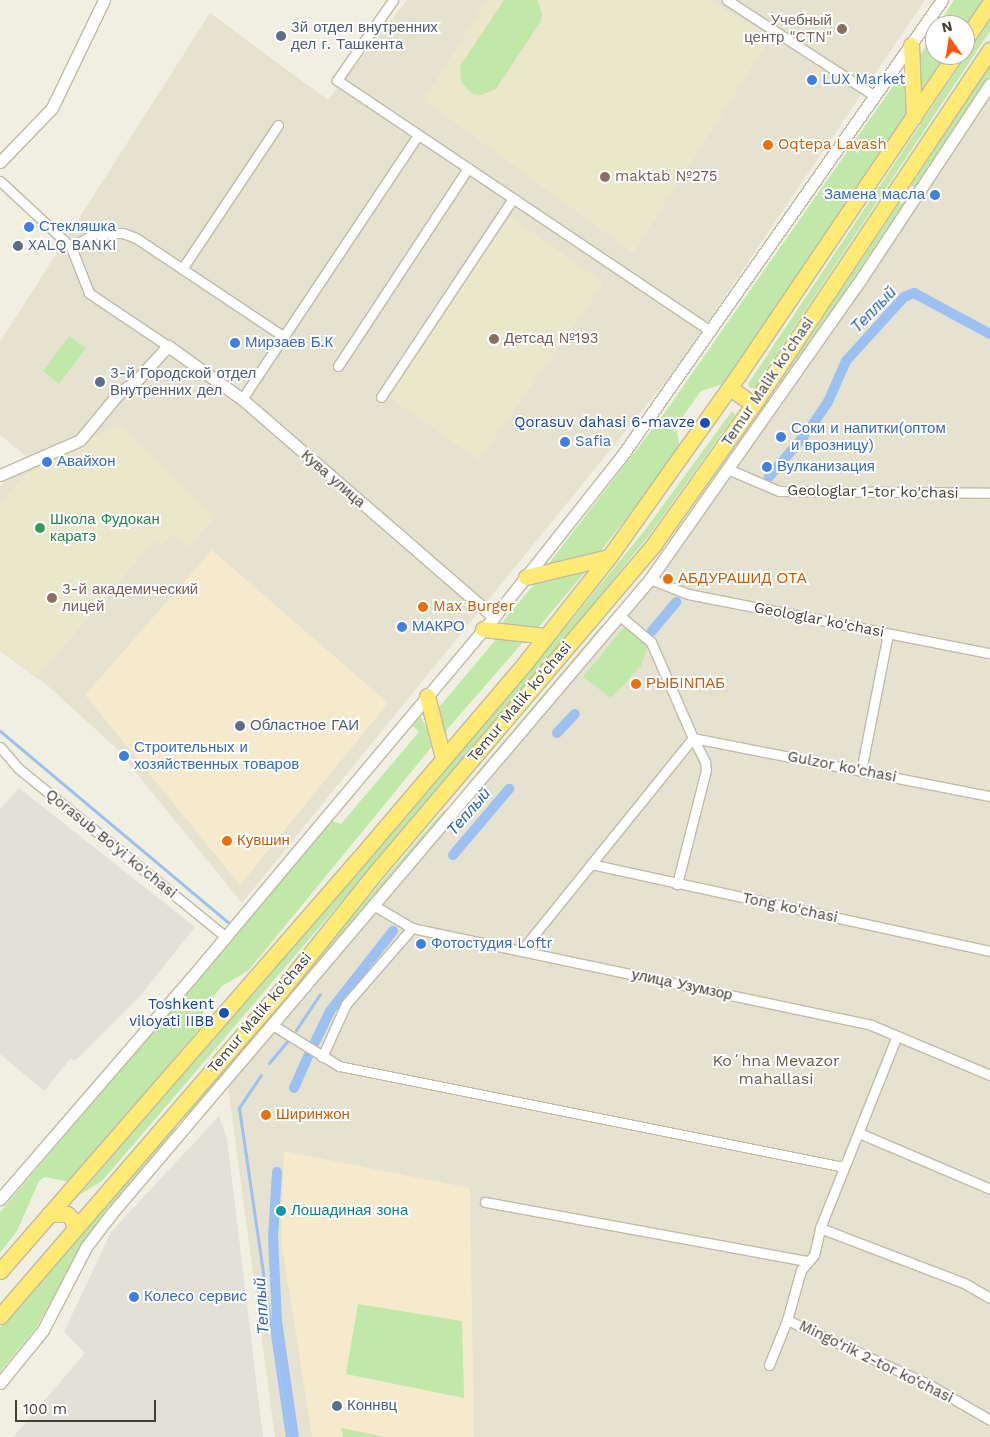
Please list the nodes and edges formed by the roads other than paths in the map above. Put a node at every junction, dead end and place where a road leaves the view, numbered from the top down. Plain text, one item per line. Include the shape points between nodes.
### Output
1 (104, 0) edge
2 (392, 0) edge
3 (727, 0) edge
4 (942, 0) edge
5 (990, 3) edge
6 (975, 25) edge
7 (911, 45) junction
8 (990, 50) edge
9 (948, 65) edge
10 (990, 84) edge
11 (875, 96) junction
12 (914, 117) junction
13 (278, 124) dead end
14 (418, 135) junction
15 (0, 162) edge
16 (468, 168) junction
17 (0, 181) edge
18 (513, 198) junction
19 (71, 247) junction
20 (182, 269) junction
21 (710, 331) junction
22 (283, 336) junction
23 (168, 346) junction
24 (338, 366) dead end
25 (730, 388) junction
26 (381, 397) dead end
27 (242, 399) junction
28 (753, 404) junction
29 (730, 470) junction
30 (0, 475) edge
31 (990, 493) edge
32 (609, 557) junction
33 (526, 577) junction
34 (650, 579) junction
35 (620, 616) junction
36 (494, 617) junction
37 (483, 629) junction
38 (888, 634) junction
39 (546, 636) junction
40 (989, 650) edge
41 (427, 696) junction
42 (693, 738) junction
43 (0, 747) edge
44 (443, 758) junction
45 (861, 771) junction
46 (990, 796) edge
47 (591, 864) junction
48 (677, 884) junction
49 (373, 904) junction
50 (412, 928) junction
51 (226, 937) junction
52 (520, 951) junction
53 (990, 951) edge
54 (286, 984) junction
55 (288, 1004) junction
56 (271, 1024) junction
57 (896, 1038) junction
58 (322, 1057) junction
59 (990, 1075) edge
60 (189, 1121) junction
61 (163, 1126) junction
62 (860, 1133) junction
63 (844, 1167) junction
64 (990, 1189) edge
65 (0, 1199) edge
66 (485, 1202) dead end
67 (49, 1214) junction
68 (820, 1228) junction
69 (74, 1230) junction
70 (808, 1261) junction
71 (0, 1271) edge
72 (990, 1298) edge
73 (0, 1316) edge
74 (787, 1320) junction
75 (769, 1365) dead end
76 (0, 1383) edge
77 (990, 1420) edge

1 - 15 street via 52,108
2 - 14 street via 337,80
3 - 11 street
4 - 7 street
5 - 6 highway
7 - 11 street
7 - 12 highway
8 - 28 highway, Temur Malik ko'chasi
9 - 12 highway, Temur Malik ko'chasi
10 - 29 street via 882,250
11 - 21 street
12 - 25 highway, Temur Malik ko'chasi
13 - 20 street
14 - 16 street
14 - 22 street
16 - 18 street
16 - 24 street
17 - 19 street
18 - 21 street
18 - 26 street
19 - 20 street via 96,233 123,233
19 - 23 street via 89,293
20 - 22 street
21 - 33 street via 621,457
22 - 27 street
23 - 27 street, Кува улица
23 - 30 street via 135,382 119,393 80,440
25 - 28 highway
25 - 32 highway, Temur Malik ko'chasi
27 - 36 street, Кува улица
28 - 54 highway, Temur Malik ko'chasi via 654,544
29 - 31 street, Geologlar 1-tor ko'chasi via 779,491
29 - 34 street
32 - 33 highway
32 - 39 highway, Temur Malik ko'chasi
33 - 36 street
34 - 35 street
34 - 38 street, Geologlar ko'chasi via 688,594
35 - 42 street via 651,642
35 - 49 street
36 - 37 street
37 - 39 highway
37 - 41 street
38 - 40 street, Geologlar ko'chasi
38 - 45 street
39 - 44 highway, Temur Malik ko'chasi
41 - 44 highway
41 - 51 street
42 - 45 street, Gulzor ko'chasi
42 - 47 street
42 - 48 street via 706,770
43 - 51 street, Qorasub Bo'yi ko'chasi via 18,768
44 - 67 highway, Temur Malik ko'chasi
45 - 46 street, Gulzor ko'chasi
47 - 48 street, Tong ko'chasi
47 - 52 street
48 - 53 street, Tong ko'chasi
49 - 50 street, улица Узумзор
49 - 55 street
50 - 52 street, улица Узумзор
50 - 58 street via 346,1004
51 - 65 street
52 - 57 street, улица Узумзор via 870,1025
54 - 55 street
54 - 61 highway, Temur Malik ko'chasi
55 - 56 street
56 - 58 street
56 - 60 street
57 - 59 street, улица Узумзор
57 - 62 street
58 - 63 street via 338,1066
60 - 61 street
60 - 76 street via 86,1247 43,1330
61 - 69 highway, Temur Malik ko'chasi
62 - 63 street
62 - 64 street
63 - 68 street
66 - 70 street
67 - 69 highway via 67,1214 73,1220
67 - 71 highway, Temur Malik ko'chasi
68 - 70 street via 814,1255
68 - 72 street via 964,1283
69 - 73 highway, Temur Malik ko'chasi
70 - 74 street via 801,1270
74 - 75 street
74 - 77 street, Mingo‘rik 2-tor ko‘chasi via 928,1384

